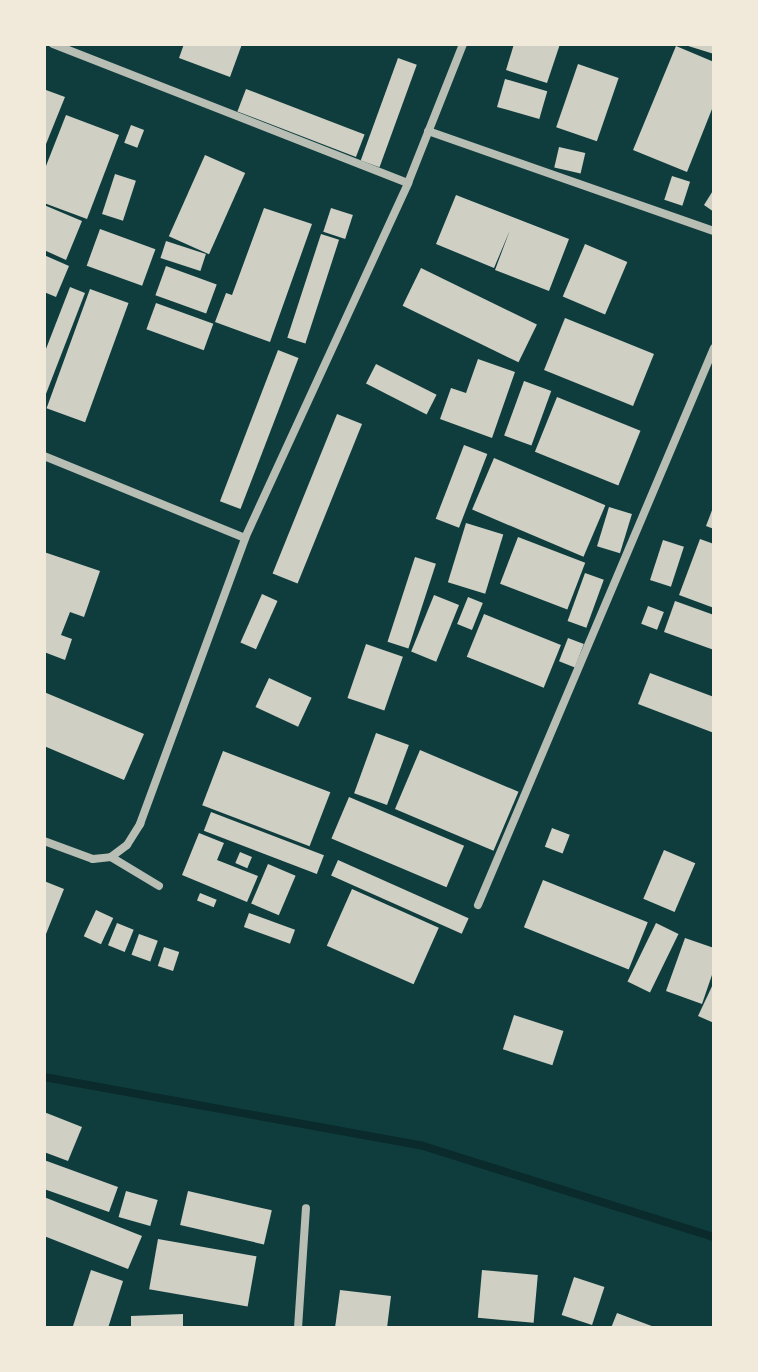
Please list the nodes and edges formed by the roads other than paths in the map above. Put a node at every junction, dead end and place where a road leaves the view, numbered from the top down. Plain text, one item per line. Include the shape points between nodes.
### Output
1 (53, 44) edge
2 (463, 44) edge
3 (428, 131) junction
4 (408, 183) junction
5 (714, 231) edge
6 (714, 348) edge
7 (44, 456) edge
8 (245, 538) junction
9 (44, 841) edge
10 (111, 857) junction
11 (159, 886) dead end
12 (478, 905) dead end
13 (306, 1208) dead end
14 (298, 1328) edge

1 - 4 street
2 - 3 street
3 - 4 street
3 - 5 street
4 - 8 street
6 - 12 street
7 - 8 street
8 - 10 street via 140,824 127,845
9 - 10 street via 93,859
10 - 11 street
13 - 14 street

